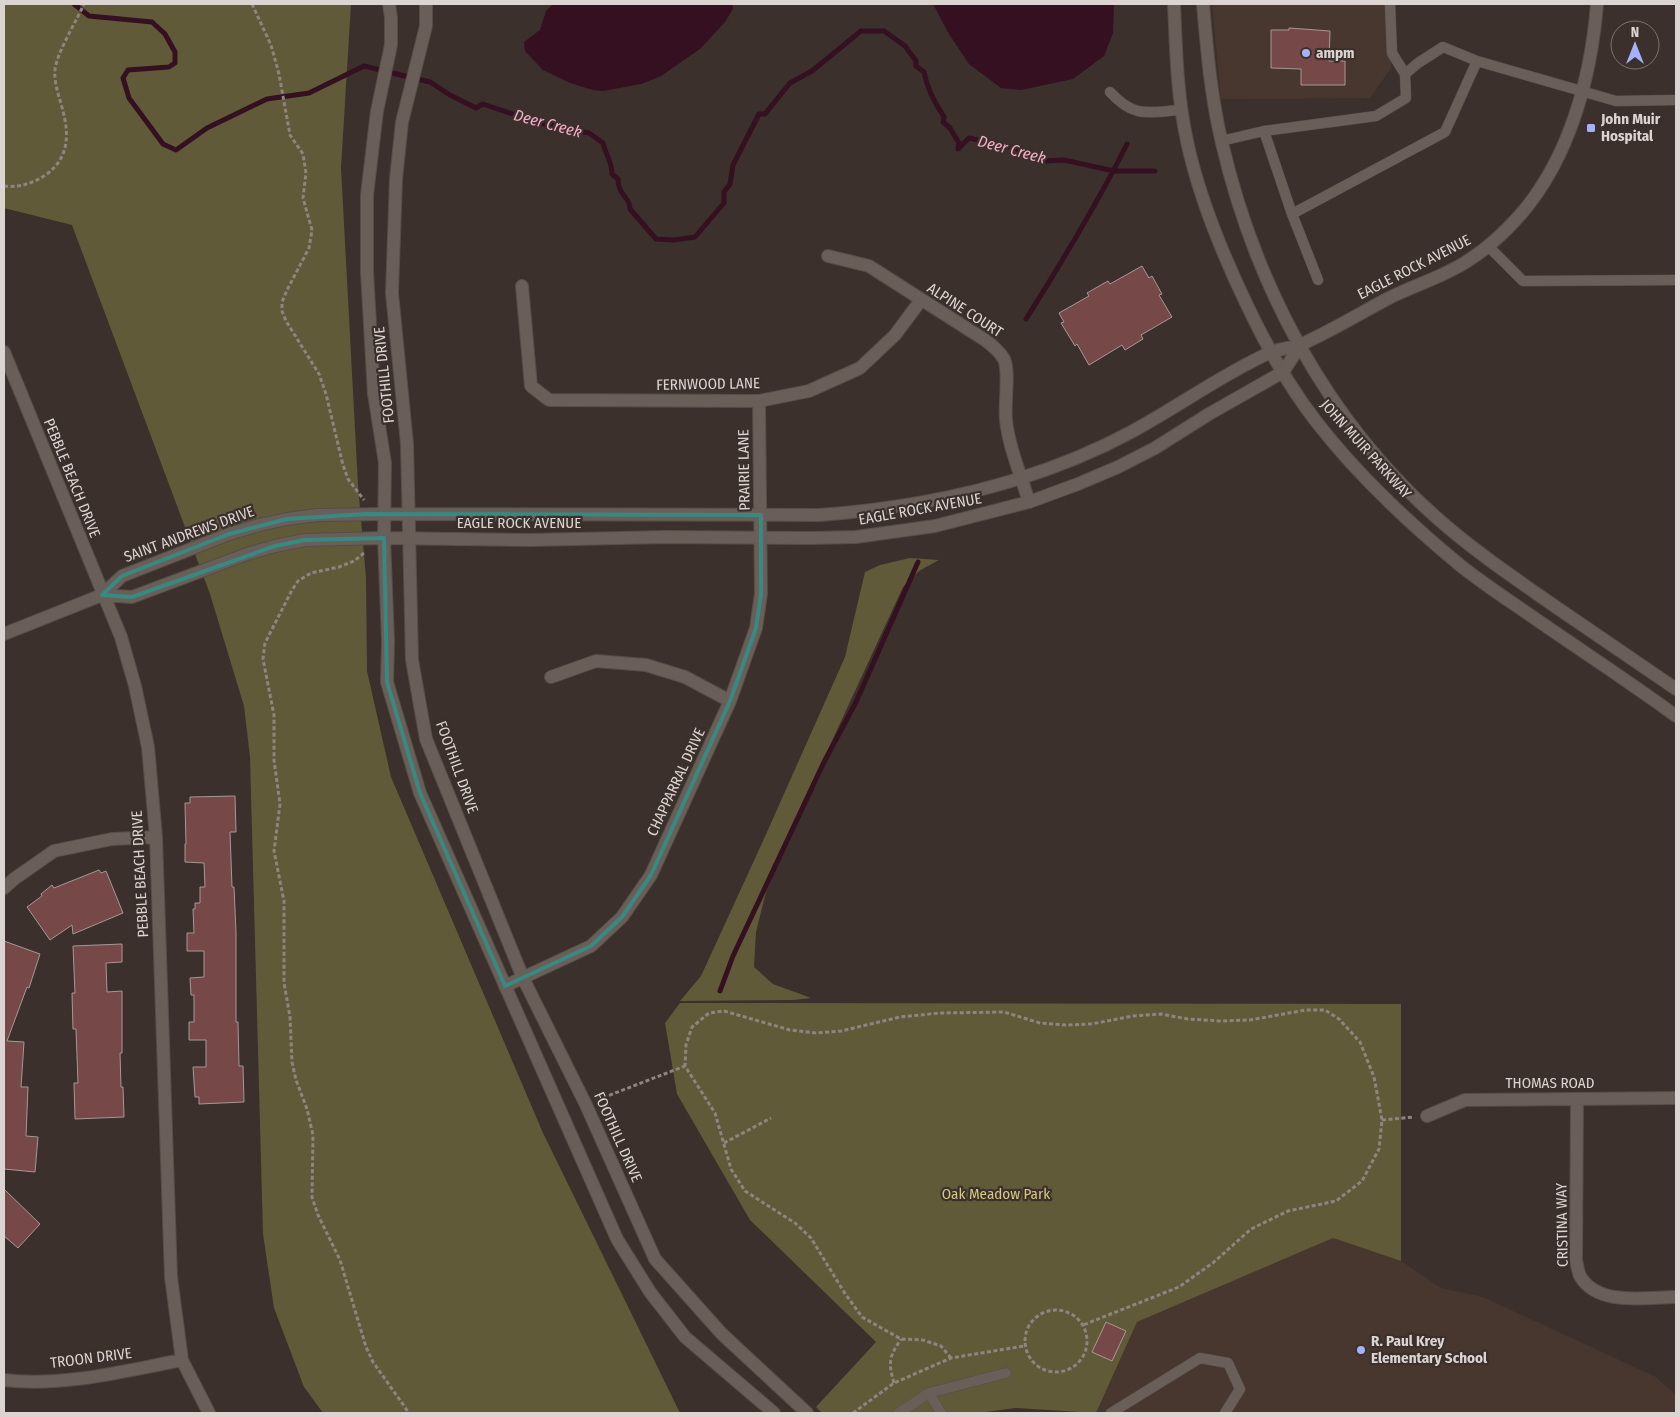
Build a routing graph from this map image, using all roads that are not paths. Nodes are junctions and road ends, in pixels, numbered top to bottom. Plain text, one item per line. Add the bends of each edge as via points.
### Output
1 (389, 4) edge
2 (426, 4) edge
3 (1174, 4) edge
4 (1203, 4) edge
5 (1390, 4) edge
6 (1596, 4) edge
7 (1477, 61) junction
8 (1405, 74) junction
9 (1110, 92) dead end
10 (1581, 92) junction
11 (1676, 100) edge
12 (1181, 110) junction
13 (1264, 131) junction
14 (1221, 141) junction
15 (1292, 214) junction
16 (1488, 246) junction
17 (828, 256) dead end
18 (1318, 280) dead end
19 (1676, 280) edge
20 (522, 286) dead end
21 (921, 300) junction
22 (1300, 346) junction
23 (4, 352) edge
24 (1271, 352) junction
25 (1283, 372) junction
26 (759, 401) junction
27 (1022, 478) junction
28 (1028, 502) junction
29 (385, 514) junction
30 (409, 514) junction
31 (761, 515) junction
32 (384, 538) junction
33 (408, 538) junction
34 (762, 538) junction
35 (102, 595) junction
36 (4, 634) edge
37 (551, 677) dead end
38 (1676, 689) edge
39 (730, 701) junction
40 (1676, 716) edge
41 (156, 837) junction
42 (4, 888) edge
43 (523, 978) junction
44 (505, 986) junction
45 (1676, 1098) edge
46 (1577, 1099) junction
47 (1427, 1116) road end
48 (1676, 1297) edge
49 (182, 1360) junction
50 (1006, 1373) dead end
51 (4, 1380) edge
52 (929, 1392) junction
53 (209, 1413) edge
54 (774, 1413) edge
55 (807, 1413) edge
56 (899, 1413) edge
57 (941, 1413) edge
58 (1111, 1413) edge
59 (1225, 1413) edge

1 - 29 street, FOOTHILL DRIVE via 391,45 377,111 367,195 367,272 374,394 385,463
2 - 30 street, FOOTHILL DRIVE via 426,26 402,122 396,179 392,293 408,444
3 - 12 street, JOHN MUIR PARKWAY
4 - 14 street, JOHN MUIR PARKWAY
5 - 8 lane via 1392,53
6 - 10 street, EAGLE ROCK AVENUE via 1591,49
7 - 8 lane via 1443,47
7 - 10 lane
7 - 15 lane via 1445,132
8 - 13 lane via 1406,98 1376,116
9 - 12 lane via 1122,105 1136,111
10 - 11 lane via 1616,101
10 - 16 street, EAGLE ROCK AVENUE via 1551,173 1520,215
12 - 24 street, JOHN MUIR PARKWAY via 1187,142 1212,224 1231,272
13 - 14 lane
13 - 15 lane
14 - 22 street, JOHN MUIR PARKWAY via 1257,255
15 - 18 lane
16 - 19 lane via 1523,281
16 - 22 street, EAGLE ROCK AVENUE via 1468,261 1388,298
17 - 21 street, ALPINE COURT via 869,266
20 - 26 street, FERNWOOD LANE via 531,386 549,400
21 - 26 street, FERNWOOD LANE via 895,335 860,368 809,391
21 - 27 street, ALPINE COURT via 985,340 1004,360 1006,421
22 - 24 street, EAGLE ROCK AVENUE
22 - 25 street, EAGLE ROCK AVENUE
22 - 38 street, JOHN MUIR PARKWAY via 1321,383 1358,435 1436,517 1509,574
23 - 35 street, PEBBLE BEACH DRIVE
24 - 25 street, JOHN MUIR PARKWAY
24 - 27 street, EAGLE ROCK AVENUE via 1132,432 1092,452
25 - 28 street, EAGLE ROCK AVENUE via 1118,467
25 - 40 street, JOHN MUIR PARKWAY via 1331,440 1410,521 1470,572
26 - 31 street, PRAIRIE LANE
27 - 28 street, ALPINE COURT
27 - 31 street, EAGLE ROCK AVENUE via 971,492 868,512 819,516
28 - 34 street, EAGLE ROCK AVENUE via 936,526 891,533 856,537
29 - 30 street, EAGLE ROCK AVENUE
29 - 32 street, FOOTHILL DRIVE
29 - 35 street, SAINT ANDREWS DRIVE via 317,516 259,525 122,576
30 - 31 street, EAGLE ROCK AVENUE
30 - 33 street, FOOTHILL DRIVE
31 - 34 street, PRAIRIE LANE
32 - 33 street, EAGLE ROCK AVENUE
32 - 35 street, SAINT ANDREWS DRIVE via 305,540 275,546 132,597
32 - 44 street, FOOTHILL DRIVE via 387,682 420,794
33 - 34 street, EAGLE ROCK AVENUE
33 - 43 street, FOOTHILL DRIVE via 412,660 426,739
34 - 39 street, CHAPPARRAL DRIVE via 761,594 756,628
35 - 36 street, SAINT ANDREWS DRIVE
35 - 41 street, PEBBLE BEACH DRIVE via 121,637 135,686 148,747
37 - 39 street via 596,661 646,665 685,677
39 - 43 street, CHAPPARRAL DRIVE via 651,875 622,916 591,946
41 - 42 street via 112,839 54,851
41 - 49 street, PEBBLE BEACH DRIVE via 170,1277
43 - 44 street, CHAPPARRAL DRIVE
43 - 55 street, FOOTHILL DRIVE via 586,1105 655,1259 722,1334
44 - 54 street, FOOTHILL DRIVE via 617,1239 650,1292 685,1337
45 - 46 street, THOMAS ROAD
46 - 47 street, THOMAS ROAD via 1464,1100
46 - 48 street, CRISTINA WAY via 1576,1260 1579,1274 1600,1294 1622,1298
49 - 51 street, TROON DRIVE via 96,1377 23,1382
49 - 53 street, PEBBLE BEACH DRIVE
50 - 52 lane
52 - 56 lane
52 - 57 lane
58 - 59 lane via 1200,1358 1228,1363 1240,1389

